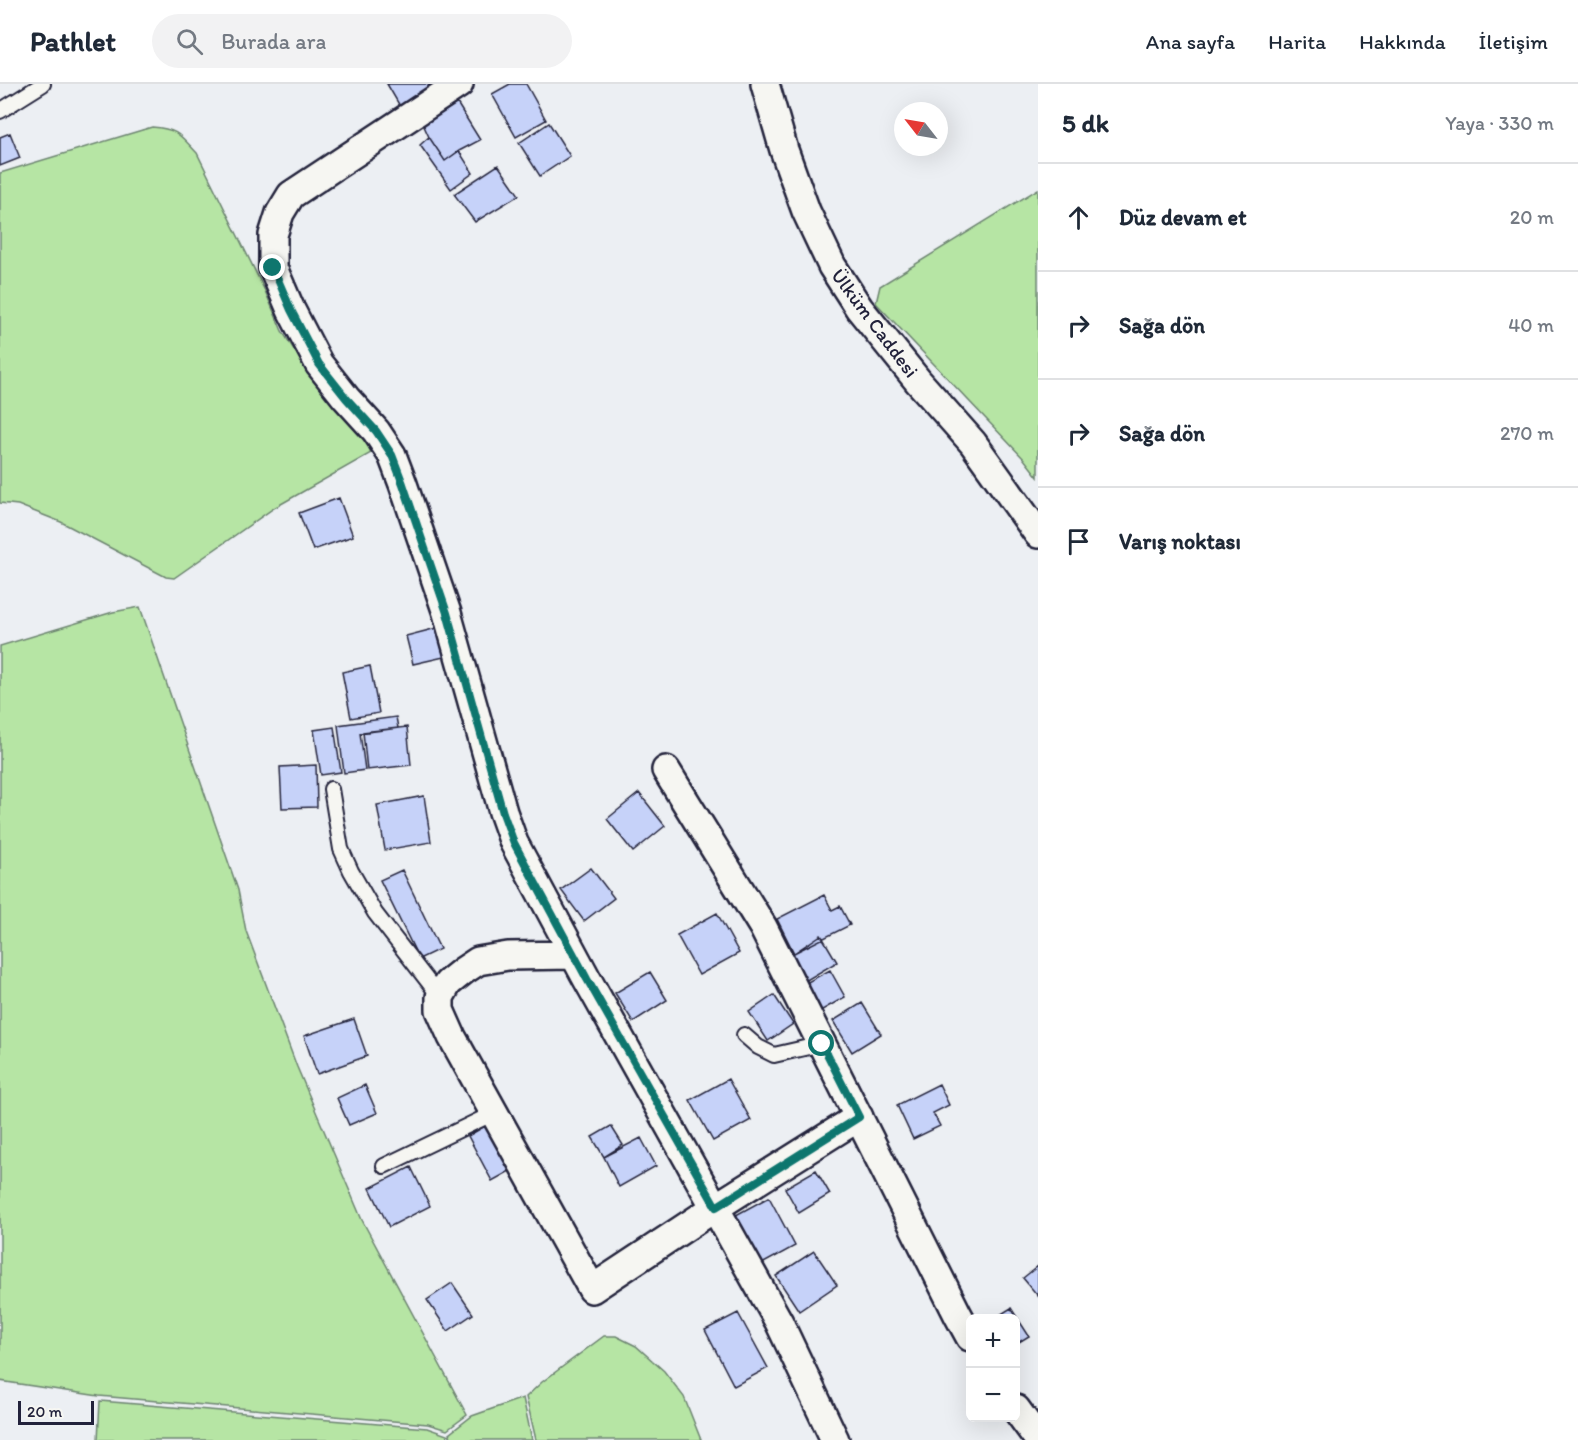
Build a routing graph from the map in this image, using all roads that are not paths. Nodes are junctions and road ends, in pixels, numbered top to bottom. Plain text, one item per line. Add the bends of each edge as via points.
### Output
1 (43, 84) edge
2 (459, 84) edge
3 (765, 84) edge
4 (0, 111) edge
5 (1038, 534) edge
6 (666, 770) dead end
7 (331, 789) dead end
8 (574, 955) junction
9 (440, 997) junction
10 (744, 1035) dead end
11 (822, 1044) junction
12 (494, 1113) junction
13 (859, 1117) junction
14 (384, 1166) dead end
15 (716, 1207) junction
16 (966, 1329) edge
17 (1020, 1414) edge
18 (1038, 1438) edge
19 (835, 1440) edge

1 - 4 lane
2 - 8 street via 291,195 273,235 273,268 319,364 392,455 447,613 503,813 514,843
3 - 5 street, Ülküm Caddesi via 806,211 832,266 859,308 974,443
6 - 11 street via 763,927
7 - 9 lane via 341,849 351,871 375,913
8 - 9 street via 508,956 478,961 448,983
8 - 15 street
9 - 12 street via 440,1010 452,1037
10 - 11 lane via 774,1055
11 - 13 street
12 - 14 lane
12 - 15 street via 592,1289
13 - 15 street
13 - 16 street
15 - 19 street via 780,1322
17 - 18 street

